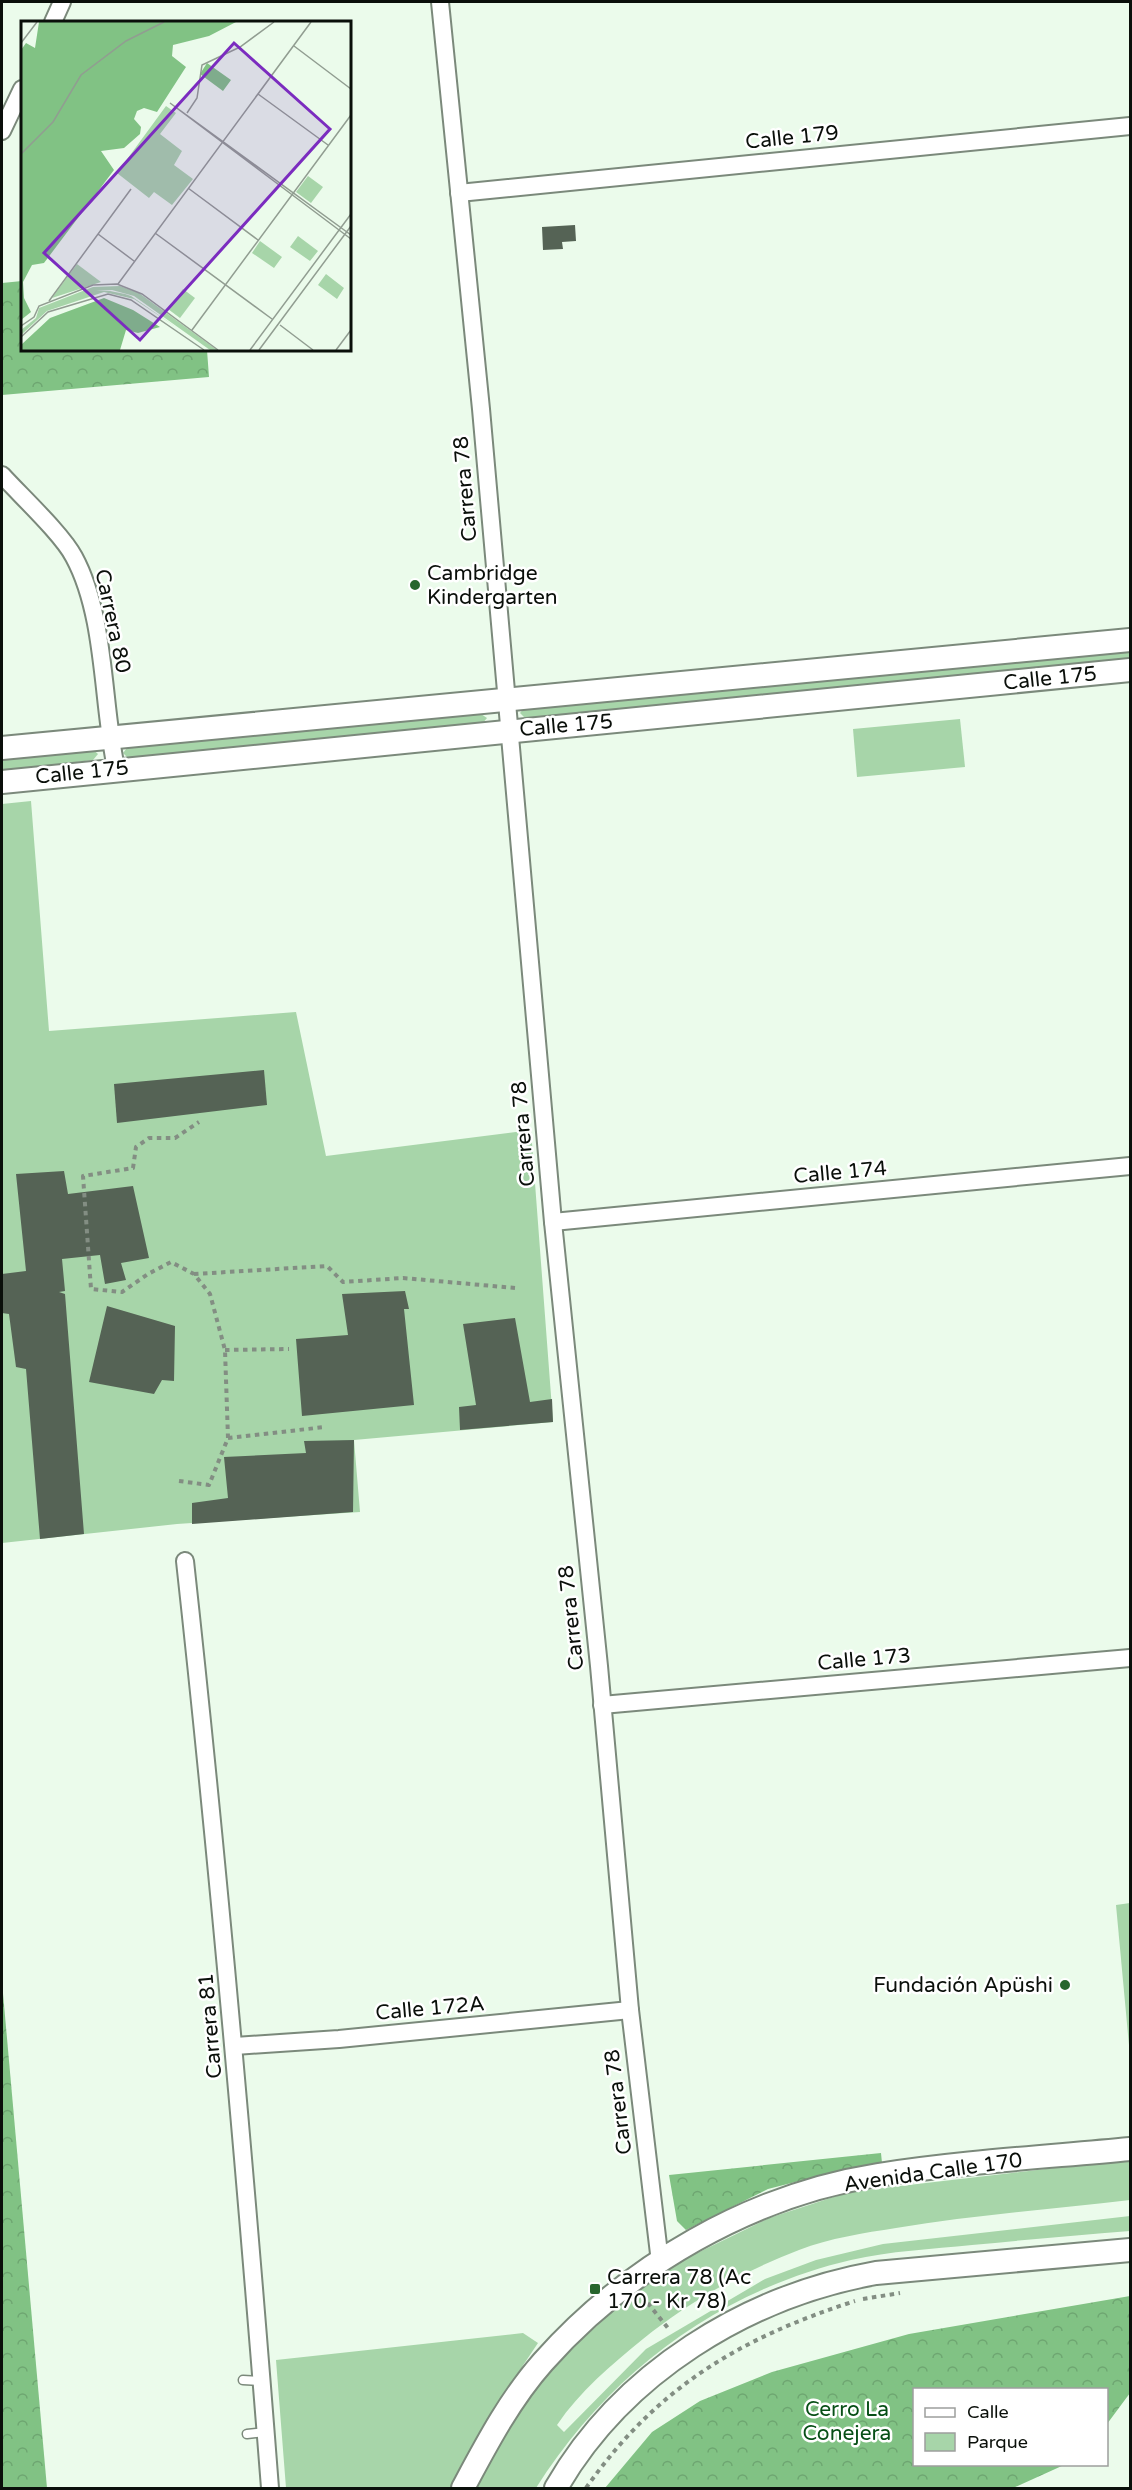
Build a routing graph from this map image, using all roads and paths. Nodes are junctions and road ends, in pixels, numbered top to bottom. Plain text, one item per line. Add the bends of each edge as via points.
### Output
1 (62, 2) edge
2 (440, 2) edge
3 (53, 21) edge
4 (21, 92) edge
5 (1131, 126) edge
6 (2, 131) edge
7 (459, 194) junction
8 (2, 475) edge
9 (1131, 640) edge
10 (1131, 670) edge
11 (506, 698) junction
12 (509, 730) junction
13 (109, 736) junction
14 (2, 748) edge
15 (116, 768) junction
16 (2, 782) edge
17 (199, 1122) dead end
18 (1131, 1166) edge
19 (553, 1222) junction
20 (194, 1274) junction
21 (515, 1288) dead end
22 (289, 1349) dead end
23 (225, 1350) junction
24 (325, 1427) dead end
25 (228, 1437) junction
26 (179, 1481) dead end
27 (185, 1561) dead end
28 (1131, 1658) edge
29 (602, 1706) junction
30 (630, 2010) junction
31 (235, 2046) junction
32 (1131, 2149) edge
33 (1131, 2250) edge
34 (660, 2262) junction
35 (631, 2282) junction
36 (909, 2292) dead end
37 (668, 2328) dead end
38 (243, 2380) dead end
39 (261, 2381) junction
40 (265, 2432) junction
41 (247, 2434) dead end
42 (270, 2488) edge
43 (463, 2488) edge
44 (556, 2488) edge
45 (586, 2488) edge

1 - 3 street
2 - 7 street, Carrera 78
4 - 6 street
5 - 7 street, Calle 179
7 - 11 street, Carrera 78
8 - 13 street, Carrera 80 via 73,555 83,576 100,658
9 - 11 street, Calle 175
10 - 12 street, Calle 175
11 - 12 street, Carrera 78
11 - 13 street, Calle 175
12 - 15 street, Calle 175
12 - 19 street, Carrera 78
13 - 14 street, Calle 175
13 - 15 street, Carrera 80
15 - 16 street, Calle 175
17 - 20 path via 175,1138 149,1138 136,1147 133,1168 83,1176 91,1289 122,1292 171,1263
18 - 19 street, Calle 174
19 - 29 street, Carrera 78
20 - 21 path via 327,1266 343,1282 403,1278
20 - 23 path via 210,1294
22 - 23 path
23 - 25 path
24 - 25 path
25 - 26 path via 209,1485
27 - 31 street, Carrera 81
28 - 29 street, Calle 173
29 - 30 street, Carrera 78
30 - 31 street, Calle 172A
30 - 34 street, Carrera 78
31 - 39 street, Carrera 81
32 - 34 street, Avenida Calle 170 via 958,2165 830,2185 779,2200 729,2222
33 - 44 street via 876,2273 794,2295 720,2329 651,2377 615,2410
34 - 35 street, Avenida Calle 170
35 - 37 path
35 - 43 street, Avenida Calle 170 via 569,2334 542,2363 508,2409
36 - 45 path via 858,2300 810,2315 759,2337 699,2372 626,2437
38 - 39 lane
39 - 40 street, Carrera 81
40 - 41 lane
40 - 42 street, Carrera 81

